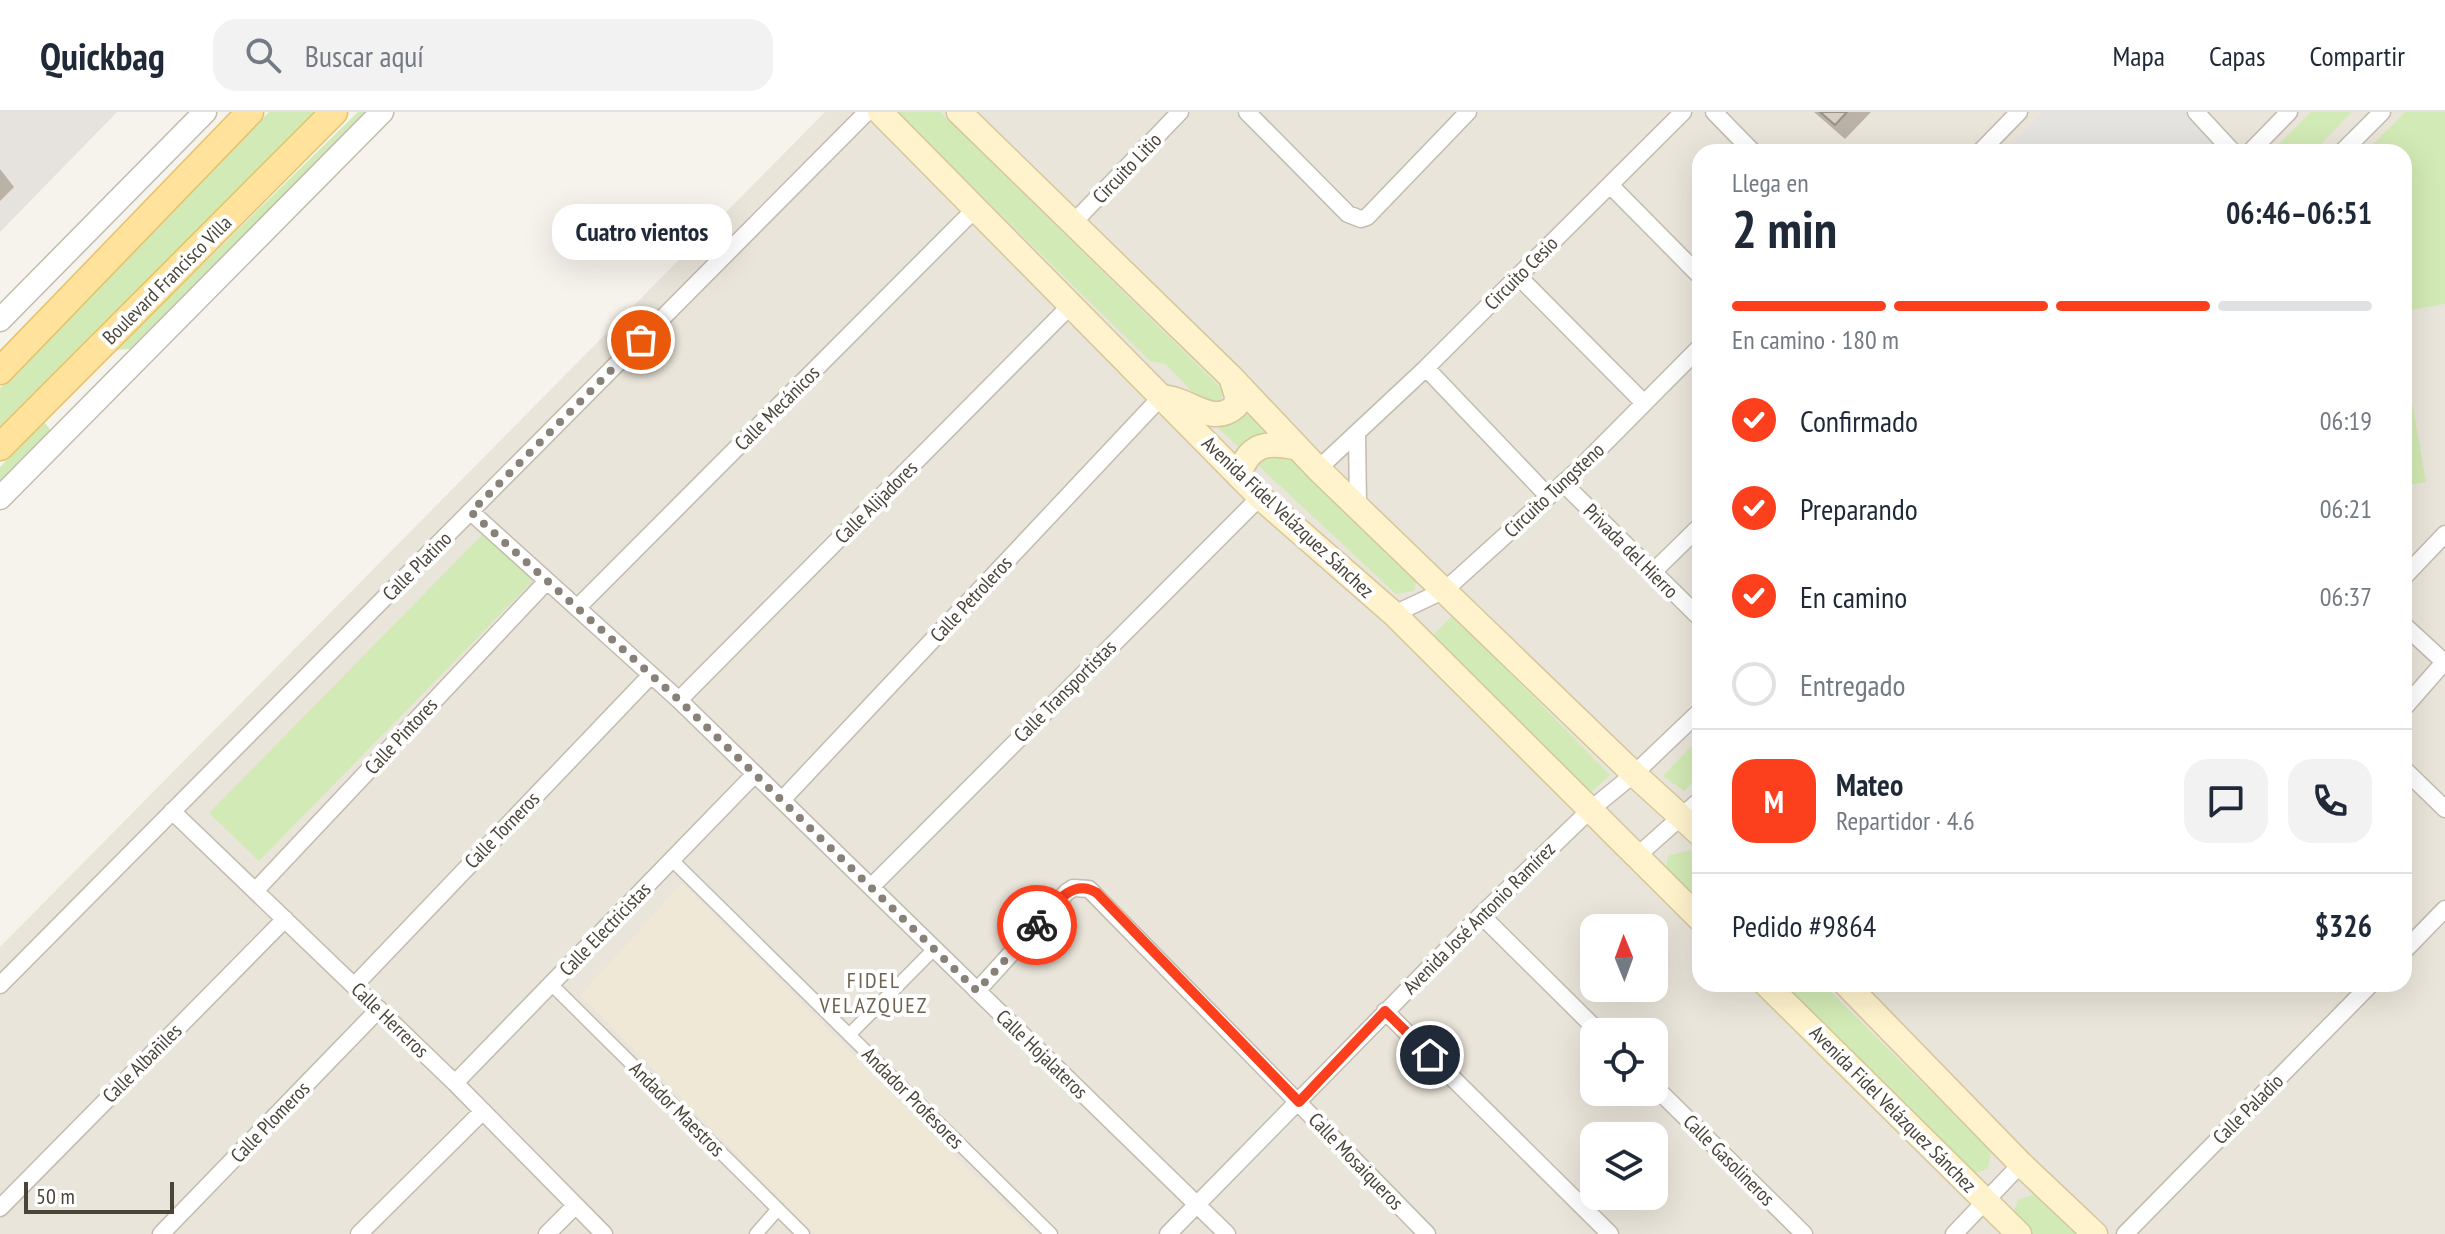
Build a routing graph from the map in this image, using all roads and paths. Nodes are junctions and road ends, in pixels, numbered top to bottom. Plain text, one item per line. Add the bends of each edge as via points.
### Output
1 (205, 112) edge
2 (250, 112) edge
3 (334, 112) edge
4 (382, 112) edge
5 (867, 112) edge
6 (880, 112) edge
7 (959, 112) edge
8 (1180, 112) edge
9 (1247, 112) edge
10 (1468, 112) edge
11 (1683, 112) edge
12 (1714, 112) edge
13 (2019, 112) edge
14 (2196, 112) edge
15 (2289, 112) edge
16 (2382, 112) edge
17 (1745, 144) edge
18 (1988, 144) edge
19 (2226, 144) edge
20 (2258, 144) edge
21 (2350, 144) edge
22 (1610, 185) junction
23 (976, 208) junction
24 (1073, 223) junction
25 (1692, 268) edge
26 (1518, 276) junction
27 (1072, 304) junction
28 (0, 320) edge
29 (1692, 355) edge
30 (1426, 368) junction
31 (0, 371) edge
32 (73, 375) junction
33 (1231, 377) junction
34 (1161, 397) junction
35 (98, 399) junction
36 (1644, 403) junction
37 (1357, 433) junction
38 (0, 447) edge
39 (1298, 448) junction
40 (1318, 469) junction
41 (1239, 476) junction
42 (1563, 483) junction
43 (1548, 496) junction
44 (1260, 497) junction
45 (0, 498) edge
46 (1358, 504) junction
47 (471, 512) junction
48 (1692, 534) edge
49 (2445, 534) edge
50 (2412, 569) edge
51 (1653, 572) junction
52 (547, 581) junction
53 (1445, 590) junction
54 (577, 608) junction
55 (1692, 610) edge
56 (1394, 614) junction
57 (2412, 632) edge
58 (2444, 661) edge
59 (651, 675) junction
60 (2412, 699) edge
61 (679, 700) junction
62 (1692, 719) edge
63 (755, 774) junction
64 (1634, 774) junction
65 (2412, 777) edge
66 (782, 800) junction
67 (1691, 808) edge
68 (2445, 809) edge
69 (1590, 810) junction
70 (172, 811) junction
71 (1637, 856) junction
72 (672, 860) junction
73 (871, 887) junction
74 (255, 891) junction
75 (2445, 909) edge
76 (1692, 911) edge
77 (1481, 915) junction
78 (285, 919) junction
79 (2412, 943) edge
80 (934, 949) junction
81 (551, 984) junction
82 (0, 985) edge
83 (354, 986) junction
84 (977, 991) junction
85 (1774, 992) edge
86 (1854, 992) edge
87 (2363, 992) edge
88 (379, 1009) junction
89 (1385, 1011) junction
90 (1585, 1018) edge
91 (849, 1035) junction
92 (455, 1083) junction
93 (1668, 1100) edge
94 (1299, 1102) junction
95 (483, 1111) junction
96 (2021, 1164) junction
97 (1986, 1201) junction
98 (1197, 1205) junction
99 (575, 1206) junction
100 (0, 1208) edge
101 (778, 1209) junction
102 (161, 1234) edge
103 (359, 1234) edge
104 (547, 1234) edge
105 (604, 1234) edge
106 (756, 1234) edge
107 (803, 1234) edge
108 (1051, 1234) edge
109 (1168, 1234) edge
110 (1227, 1234) edge
111 (1427, 1234) edge
112 (1610, 1234) edge
113 (1804, 1234) edge
114 (1954, 1234) edge
115 (2019, 1234) edge
116 (2095, 1234) edge
117 (2125, 1234) edge

1 - 28 street
2 - 31 main road
3 - 32 main road, Boulevard Francisco Villa
4 - 35 street
5 - 47 street, Calle Platino
6 - 23 main road, Avenida Fidel Velázquez Sánchez
7 - 24 main road
8 - 24 street, Circuito Litio
9 - 10 street via 1356,219 1367,217
11 - 22 street, Circuito Cesio
12 - 17 street
13 - 18 street
14 - 19 street
15 - 20 street
16 - 21 street
22 - 25 street
22 - 26 street, Circuito Cesio
23 - 27 main road, Avenida Fidel Velázquez Sánchez
23 - 54 street, Calle Mecánicos
24 - 33 main road
26 - 30 street, Circuito Cesio
26 - 36 street
27 - 34 main road, Avenida Fidel Velázquez Sánchez
27 - 61 street, Calle Alijadores
29 - 36 street, Circuito Tungsteno
30 - 37 street, Circuito Cesio
30 - 43 street
32 - 35 street
32 - 38 main road, Boulevard Francisco Villa
33 - 34 main road via 1236,406 1220,415
33 - 39 main road
34 - 41 main road, Avenida Fidel Velázquez Sánchez
34 - 66 street, Calle Petroleros
35 - 45 street
36 - 42 street, Circuito Tungsteno
37 - 40 street, Circuito Cesio
37 - 46 street
39 - 40 main road
39 - 41 main road via 1259,448 1245,458
40 - 46 main road
41 - 44 main road, Avenida Fidel Velázquez Sánchez
42 - 43 street, Circuito Tungsteno
42 - 51 street, Privada del Hierro
43 - 53 street, Circuito Tungsteno
44 - 56 main road, Avenida Fidel Velázquez Sánchez
44 - 73 street, Calle Transportistas
46 - 53 main road
47 - 52 street, Calle Hojalateros
47 - 70 street, Calle Platino
48 - 51 street
49 - 50 street
51 - 55 street, Privada del Hierro
52 - 54 street, Calle Hojalateros
52 - 74 street, Calle Pintores
53 - 56 street, Circuito Tungsteno
53 - 64 main road
54 - 59 street, Calle Hojalateros
56 - 69 main road, Avenida Fidel Velázquez Sánchez
57 - 58 street
58 - 60 street
59 - 61 street, Calle Hojalateros
59 - 83 street, Calle Torneros
61 - 63 street, Calle Hojalateros
62 - 64 street, Avenida José Antonio Ramírez
63 - 66 street, Calle Hojalateros
63 - 72 street, Calle Electricistas
64 - 67 main road
64 - 69 street, Avenida José Antonio Ramírez
65 - 68 street
66 - 73 street, Calle Hojalateros
67 - 71 street
69 - 71 main road, Avenida Fidel Velázquez Sánchez
69 - 77 street, Avenida José Antonio Ramírez
70 - 74 street, Calle Herreros
70 - 82 street, Calle Platino
71 - 76 main road, Avenida Fidel Velázquez Sánchez
72 - 81 street, Calle Electricistas
72 - 91 street, Andador Profesores
73 - 80 street, Calle Hojalateros
74 - 78 street, Calle Herreros
75 - 79 street
77 - 89 street, Avenida José Antonio Ramírez
77 - 90 street
78 - 83 street, Calle Herreros
78 - 100 street, Calle Albañiles
80 - 84 street, Calle Hojalateros
80 - 91 street
81 - 92 street, Calle Electricistas
81 - 101 street, Andador Maestros
83 - 88 street, Calle Herreros
84 - 94 street, Calle Mosaiqueros via 1067,892 1081,887 1097,893
84 - 98 street, Calle Hojalateros
85 - 97 main road, Avenida Fidel Velázquez Sánchez
86 - 96 main road
87 - 117 street, Calle Paladio
88 - 92 street, Calle Herreros
88 - 102 street, Calle Plomeros
89 - 94 street, Avenida José Antonio Ramírez
89 - 112 street
91 - 108 street, Andador Profesores
92 - 95 street, Calle Herreros
93 - 113 street, Calle Gasolineros
94 - 98 street, Avenida José Antonio Ramírez
94 - 111 street, Calle Mosaiqueros
95 - 99 street, Calle Herreros
95 - 103 street
96 - 97 street
96 - 116 main road
97 - 114 street
97 - 115 main road, Avenida Fidel Velázquez Sánchez
98 - 109 street, Avenida José Antonio Ramírez
98 - 110 street, Calle Hojalateros
99 - 104 street
99 - 105 street, Calle Herreros
101 - 106 street
101 - 107 street, Andador Maestros

